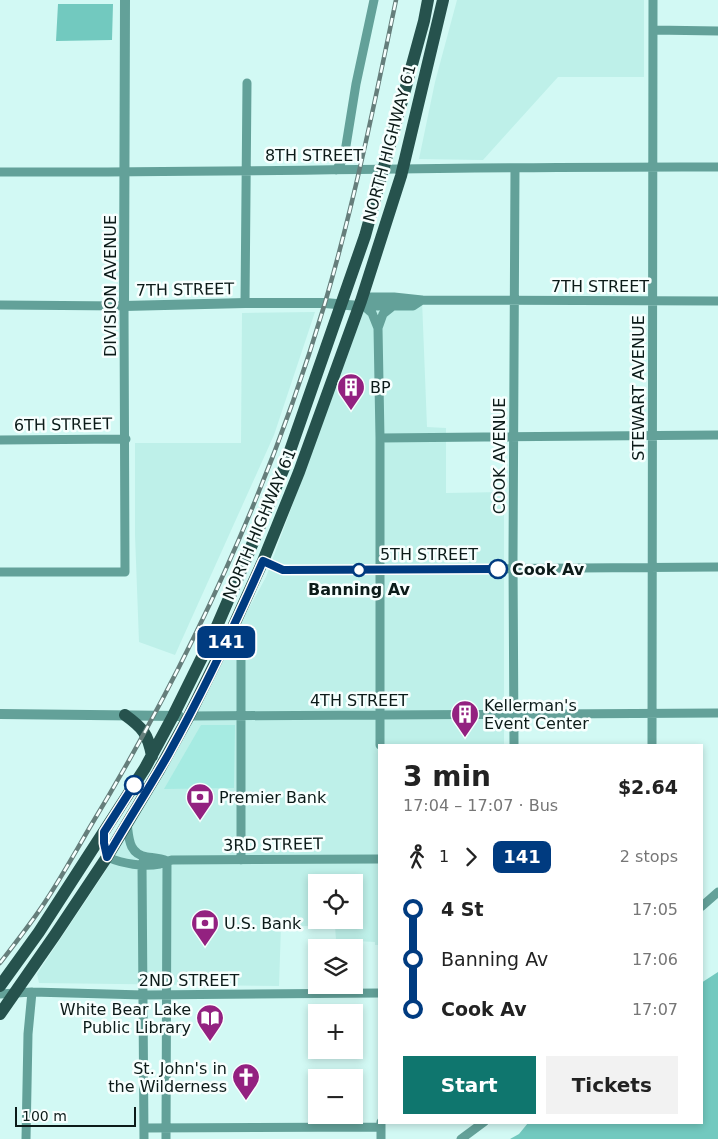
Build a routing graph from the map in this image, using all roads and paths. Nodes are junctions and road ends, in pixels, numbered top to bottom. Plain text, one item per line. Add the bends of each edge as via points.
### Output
1 (125, 0) edge
2 (374, 0) edge
3 (428, 0) edge
4 (443, 0) edge
5 (653, 0) edge
6 (654, 30) junction
7 (718, 31) edge
8 (247, 83) dead end
9 (653, 167) junction
10 (718, 167) edge
11 (515, 168) junction
12 (247, 170) junction
13 (336, 170) junction
14 (383, 170) junction
15 (402, 170) junction
16 (0, 172) edge
17 (124, 172) junction
18 (422, 300) junction
19 (514, 301) junction
20 (653, 301) junction
21 (718, 301) edge
22 (245, 303) junction
23 (362, 303) junction
24 (342, 304) junction
25 (0, 306) edge
26 (124, 306) junction
27 (393, 306) junction
28 (378, 328) junction
29 (718, 435) edge
30 (514, 436) junction
31 (653, 436) junction
32 (380, 438) junction
33 (126, 439) junction
34 (0, 440) edge
35 (255, 539) junction
36 (263, 561) junction
37 (513, 568) junction
38 (651, 568) junction
39 (718, 568) edge
40 (380, 570) junction
41 (0, 572) edge
42 (233, 627) junction
43 (652, 713) junction
44 (718, 713) edge
45 (0, 714) edge
46 (380, 714) junction
47 (514, 714) junction
48 (125, 715) junction
49 (242, 715) junction
50 (173, 716) junction
51 (189, 716) junction
52 (380, 744) edge
53 (514, 744) edge
54 (652, 744) edge
55 (152, 756) junction
56 (127, 823) junction
57 (104, 832) junction
58 (107, 857) junction
59 (378, 859) edge
60 (241, 860) junction
61 (143, 861) junction
62 (167, 861) junction
63 (718, 892) edge
64 (703, 905) edge
65 (0, 986) edge
66 (32, 992) junction
67 (378, 993) edge
68 (0, 994) edge
69 (14, 994) junction
70 (144, 995) junction
71 (167, 995) junction
72 (0, 1014) edge
73 (481, 1124) edge
74 (381, 1125) edge
75 (144, 1128) junction
76 (167, 1128) junction
77 (26, 1139) edge
78 (144, 1139) edge
79 (166, 1139) edge
80 (381, 1139) edge
81 (461, 1139) edge

1 - 17 street, DIVISION AVENUE
2 - 13 street via 344,158
3 - 14 main road, NORTH HIGHWAY 61
4 - 15 main road, NORTH HIGHWAY 61
5 - 6 street, STEWART AVENUE
6 - 7 street
6 - 9 street, STEWART AVENUE
8 - 12 street
9 - 10 street, 8TH STREET
9 - 11 street, 8TH STREET
9 - 20 street, STEWART AVENUE
11 - 15 street, 8TH STREET
11 - 19 street, COOK AVENUE
12 - 13 street, 8TH STREET
12 - 17 street, 8TH STREET
12 - 22 street
13 - 14 street, 8TH STREET
14 - 15 street, 8TH STREET
14 - 24 main road, NORTH HIGHWAY 61
15 - 23 main road, NORTH HIGHWAY 61
16 - 17 street, 8TH STREET
17 - 26 street, DIVISION AVENUE
18 - 19 street, 7TH STREET
18 - 23 street, 7TH STREET via 394,297
18 - 27 street, 7TH STREET via 413,306
19 - 20 street, 7TH STREET
19 - 30 street, COOK AVENUE
20 - 21 street, 7TH STREET
20 - 31 street, STEWART AVENUE
22 - 24 street, 7TH STREET
22 - 26 street, 7TH STREET
23 - 24 street, 7TH STREET
23 - 27 street, 7TH STREET
23 - 28 street via 372,313
23 - 36 main road, NORTH HIGHWAY 61
24 - 35 main road, NORTH HIGHWAY 61 via 284,468
25 - 26 street, 7TH STREET
26 - 33 street, DIVISION AVENUE
27 - 28 street via 383,314
28 - 32 street
29 - 31 street
30 - 31 street
30 - 32 street
30 - 37 street, COOK AVENUE
31 - 38 street, STEWART AVENUE
32 - 40 street
33 - 34 street, 6TH STREET
33 - 41 street, DIVISION AVENUE via 125,572
35 - 36 main road via 255,551
35 - 50 main road, NORTH HIGHWAY 61
36 - 40 street, 5TH STREET via 283,570
36 - 42 main road, NORTH HIGHWAY 61
37 - 38 street, 5TH STREET
37 - 40 street, 5TH STREET
37 - 47 street, COOK AVENUE
38 - 39 street, 5TH STREET
38 - 43 street, STEWART AVENUE
40 - 46 street
42 - 49 street via 241,644
42 - 51 main road, NORTH HIGHWAY 61
43 - 44 street, 4TH STREET
43 - 47 street, 4TH STREET
43 - 54 street, STEWART AVENUE
45 - 48 street, 4TH STREET
46 - 47 street, 4TH STREET
46 - 49 street, 4TH STREET
46 - 52 street
47 - 53 street, COOK AVENUE
48 - 50 street, 4TH STREET
48 - 55 main road via 143,730
49 - 51 street, 4TH STREET
49 - 60 street
50 - 51 street, 4TH STREET
50 - 55 main road, NORTH HIGHWAY 61
51 - 56 main road, NORTH HIGHWAY 61
55 - 57 main road, NORTH HIGHWAY 61
56 - 58 main road, NORTH HIGHWAY 61
56 - 61 street via 131,847
57 - 58 main road
57 - 65 main road, NORTH HIGHWAY 61
58 - 61 street, 3RD STREET via 117,862
58 - 69 main road, NORTH HIGHWAY 61
59 - 60 street, 3RD STREET
60 - 62 street, 3RD STREET
61 - 62 street, 3RD STREET via 160,864
61 - 70 street
62 - 71 street
63 - 64 street
66 - 69 street, 2ND STREET
66 - 70 street, 2ND STREET
66 - 77 street
67 - 71 street, 2ND STREET
68 - 69 street, 2ND STREET
69 - 72 main road, NORTH HIGHWAY 61
70 - 71 street, 2ND STREET
70 - 75 street
71 - 76 street
73 - 81 street
74 - 76 street
74 - 80 street
75 - 76 street
75 - 78 street
76 - 79 street

